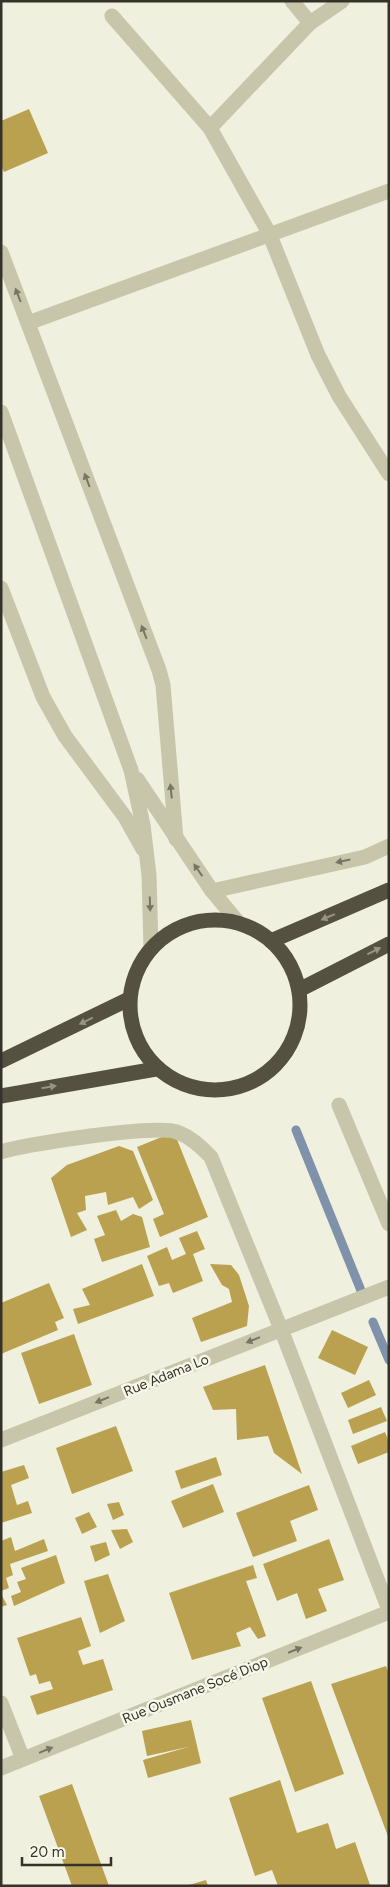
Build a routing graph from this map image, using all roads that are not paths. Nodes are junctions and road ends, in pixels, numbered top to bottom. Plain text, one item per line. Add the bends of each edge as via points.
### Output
1 (292, 1) edge
2 (342, 1) edge
3 (112, 16) dead end
4 (310, 23) junction
5 (210, 128) junction
6 (389, 191) edge
7 (269, 234) junction
8 (1, 252) edge
9 (28, 323) junction
10 (1, 412) edge
11 (389, 474) edge
12 (1, 588) edge
13 (131, 770) junction
14 (176, 839) junction
15 (389, 846) edge
16 (146, 854) junction
17 (389, 890) edge
18 (212, 891) junction
19 (238, 922) junction
20 (272, 941) junction
21 (389, 944) edge
22 (152, 948) junction
23 (299, 990) junction
24 (129, 999) junction
25 (1, 1061) edge
26 (156, 1068) junction
27 (1, 1096) edge
28 (339, 1104) dead end
29 (1, 1152) edge
30 (389, 1224) edge
31 (389, 1287) edge
32 (281, 1329) junction
33 (1, 1440) edge
34 (389, 1611) edge
35 (1, 1703) edge
36 (23, 1760) junction
37 (1, 1768) edge

1 - 4 street
2 - 4 street
3 - 5 street
4 - 5 street
5 - 7 street
6 - 7 street
7 - 9 street
7 - 11 street via 318,355 339,396
9 -> 8 street
14 -> 9 street via 163,686
10 - 13 street
12 - 16 street via 43,697 65,736 125,817
13 - 14 street
13 - 16 street
18 -> 14 street
15 -> 18 street via 365,857
16 -> 22 street
17 -> 20 highway
18 - 19 street
19 - 20 highway
19 - 22 highway via 200,921 174,931
20 - 23 highway via 294,971
23 -> 21 highway
22 - 24 highway via 140,963
23 - 26 highway via 297,1028 290,1046 264,1075 228,1090 209,1091 189,1088
24 -> 25 highway
24 - 26 highway via 135,1036
27 -> 26 highway
28 - 30 street
29 - 32 street via 150,1130 176,1131 196,1142 211,1157
31 - 32 street, Rue Adama Lo
32 -> 33 street, Rue Adama Lo
32 - 34 street
36 -> 34 street, Rue Ousmane Socé Diop
35 - 36 street
36 - 37 street, Rue Ousmane Socé Diop

